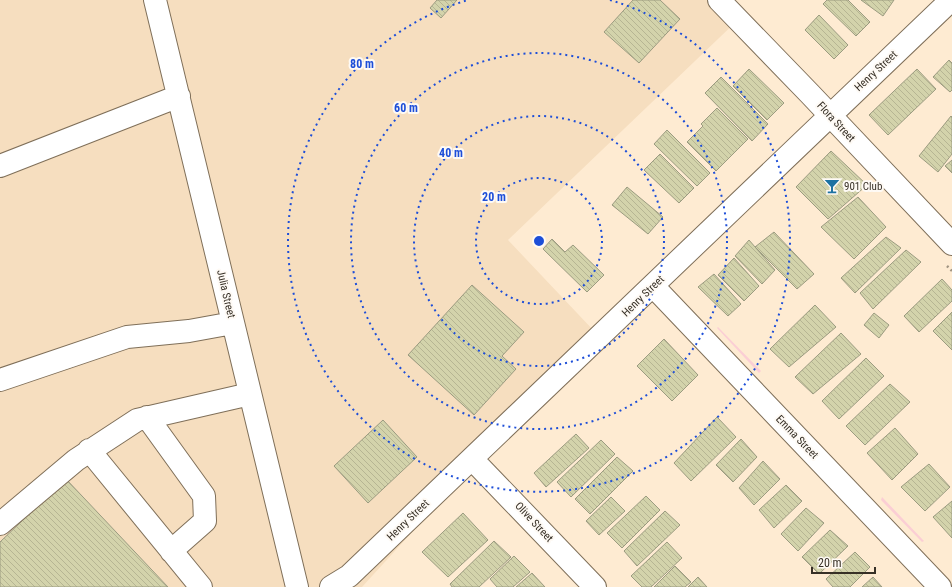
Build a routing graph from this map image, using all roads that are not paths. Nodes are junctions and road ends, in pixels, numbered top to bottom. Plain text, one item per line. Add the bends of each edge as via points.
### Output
1 (155, 0) edge
2 (719, 0) edge
3 (951, 0) edge
4 (179, 96) junction
5 (829, 115) junction
6 (0, 166) edge
7 (952, 244) edge
8 (653, 286) junction
9 (233, 323) junction
10 (0, 380) edge
11 (250, 394) junction
12 (147, 417) junction
13 (89, 450) junction
14 (472, 458) junction
15 (0, 524) edge
16 (171, 551) junction
17 (201, 587) edge
18 (297, 587) edge
19 (331, 587) edge
20 (595, 587) edge
21 (940, 587) edge

1 - 4 street, Julia Street
2 - 5 street, Flora Street
3 - 5 street, Henry Street
4 - 6 street
4 - 9 street, Julia Street
5 - 7 street, Flora Street
5 - 8 street, Henry Street
8 - 14 street, Henry Street
8 - 21 street, Emma Street
9 - 10 street via 127,337
9 - 11 street, Julia Street
11 - 12 street
11 - 18 street, Julia Street
12 - 13 street via 136,420
12 - 16 street via 204,496 205,521
13 - 15 street
13 - 16 street
14 - 19 street, Henry Street via 349,576
14 - 20 street, Olive Street
16 - 17 street

